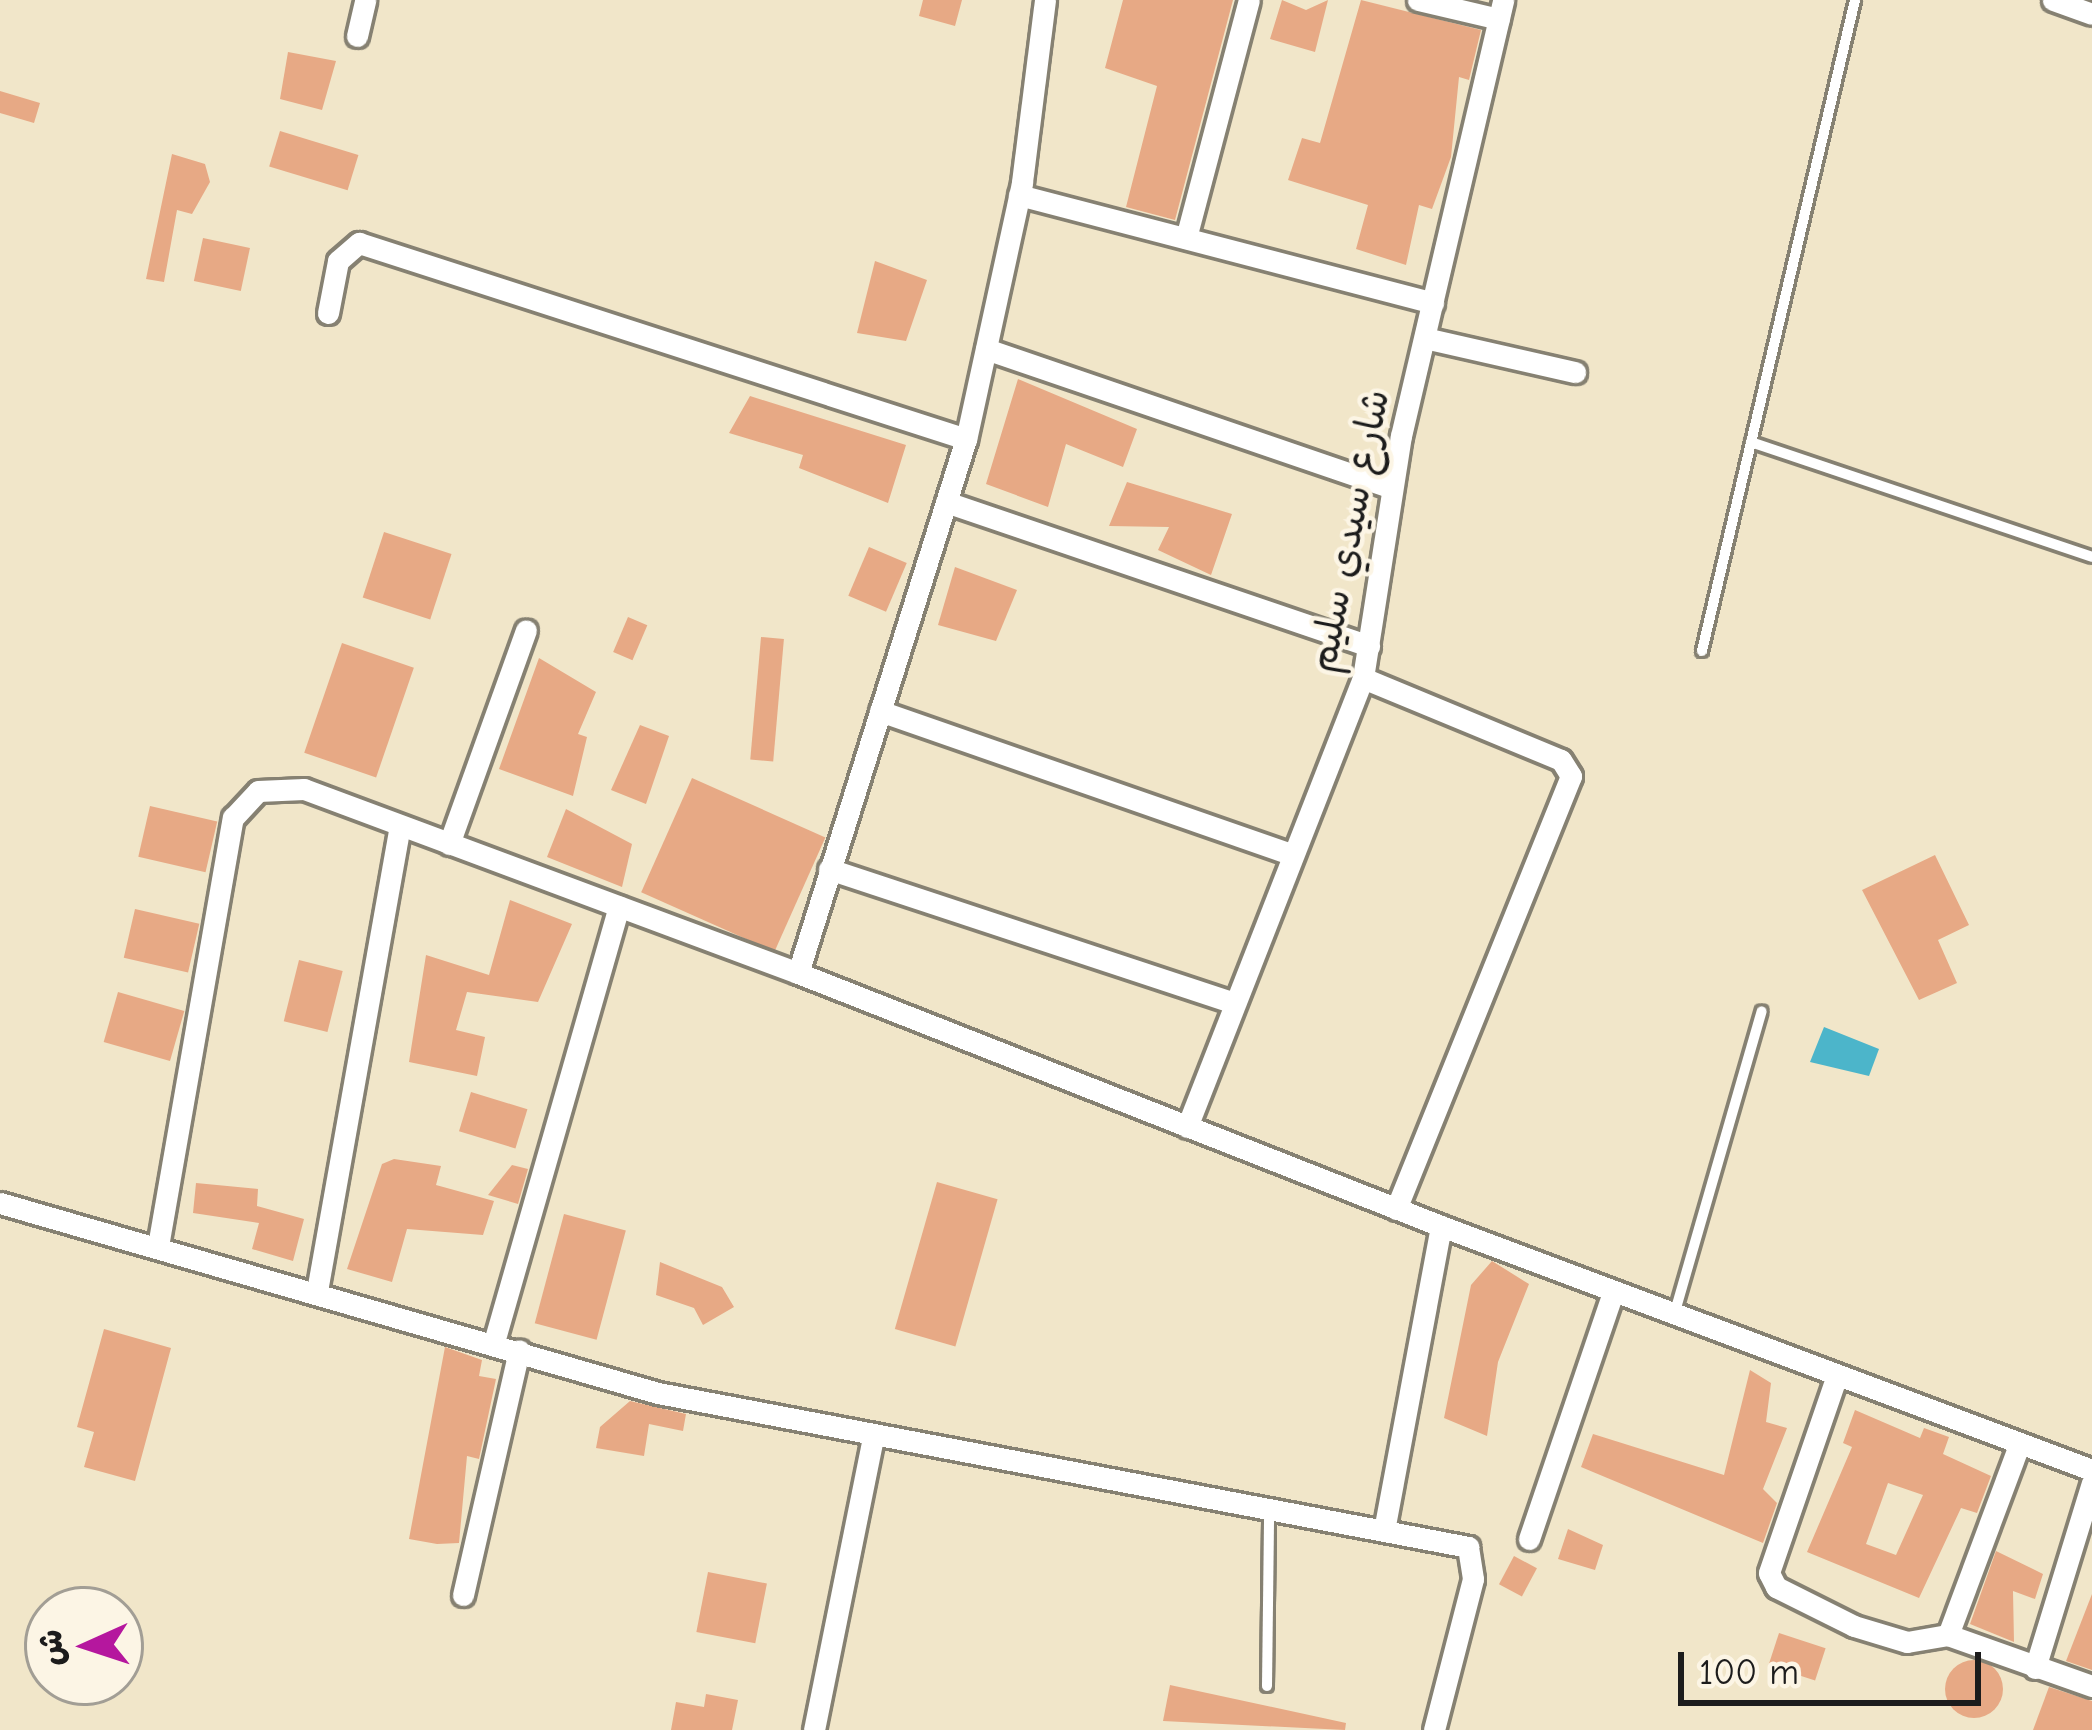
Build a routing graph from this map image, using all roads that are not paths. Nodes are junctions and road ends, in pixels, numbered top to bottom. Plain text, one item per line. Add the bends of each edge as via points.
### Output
1 (365, 0) edge
2 (1045, 0) edge
3 (1249, 0) edge
4 (1418, 0) edge
5 (1855, 0) edge
6 (2053, 0) edge
7 (1501, 10) edge
8 (2092, 14) edge
9 (357, 36) dead end
10 (1019, 195) junction
11 (1186, 238) junction
12 (1433, 303) junction
13 (328, 313) dead end
14 (1425, 338) junction
15 (986, 349) junction
16 (1575, 372) dead end
17 (966, 439) junction
18 (1751, 442) junction
19 (1391, 488) junction
20 (946, 502) junction
21 (2092, 556) edge
22 (526, 630) dead end
23 (1369, 646) junction
24 (1702, 651) dead end
25 (1363, 678) junction
26 (880, 711) junction
27 (400, 826) junction
28 (448, 844) junction
29 (1292, 854) junction
30 (830, 869) junction
31 (619, 908) junction
32 (798, 973) junction
33 (1233, 1003) junction
34 (1762, 1011) dead end
35 (1187, 1127) junction
36 (0, 1203) edge
37 (1396, 1209) junction
38 (1441, 1226) junction
39 (158, 1246) junction
40 (316, 1291) junction
41 (1612, 1295) junction
42 (1673, 1318) junction
43 (494, 1342) junction
44 (519, 1350) junction
45 (1836, 1378) junction
46 (873, 1438) junction
47 (2019, 1445) junction
48 (2092, 1470) edge
49 (2092, 1484) edge
50 (1268, 1510) junction
51 (1385, 1525) junction
52 (1529, 1539) dead end
53 (464, 1595) dead end
54 (1948, 1635) junction
55 (2035, 1669) junction
56 (2092, 1685) edge
57 (1267, 1686) dead end
58 (814, 1730) edge
59 (1434, 1730) edge

1 - 9 street
2 - 10 street
3 - 11 street
4 - 7 street
5 - 18 lane
6 - 8 street
7 - 12 street, شارع سيدي سليم
10 - 11 street
10 - 15 street
11 - 12 street
12 - 14 street, شارع سيدي سليم
13 - 17 street via 338,261 359,243
14 - 16 street
14 - 19 street, شارع سيدي سليم
15 - 17 street
15 - 19 street
17 - 20 street
18 - 21 lane
18 - 24 lane
19 - 23 street, شارع سيدي سليم
20 - 23 street
20 - 26 street
22 - 28 street
23 - 25 street, شارع سيدي سليم
25 - 29 street, شارع سيدي سليم
25 - 37 street via 1561,760 1571,776
26 - 29 street
26 - 30 street
27 - 28 street
27 - 39 street via 304,789 242,800
27 - 40 street
28 - 31 street
29 - 33 street, شارع سيدي سليم
30 - 32 street
30 - 33 street
31 - 32 street
31 - 43 street
32 - 35 street
33 - 35 street, شارع سيدي سليم
34 - 42 lane
35 - 37 street
36 - 39 street
37 - 38 street
38 - 41 street
38 - 51 street
39 - 40 street
40 - 43 street
41 - 42 street
41 - 52 street
42 - 45 street
43 - 44 street
44 - 46 street via 658,1393
44 - 53 street
45 - 47 street
45 - 54 street via 1769,1573 1775,1588 1907,1642
46 - 50 street
46 - 58 street
47 - 48 street
47 - 54 street
49 - 55 street
50 - 51 street
50 - 57 lane
51 - 59 street via 1473,1552
54 - 55 street
55 - 56 street

